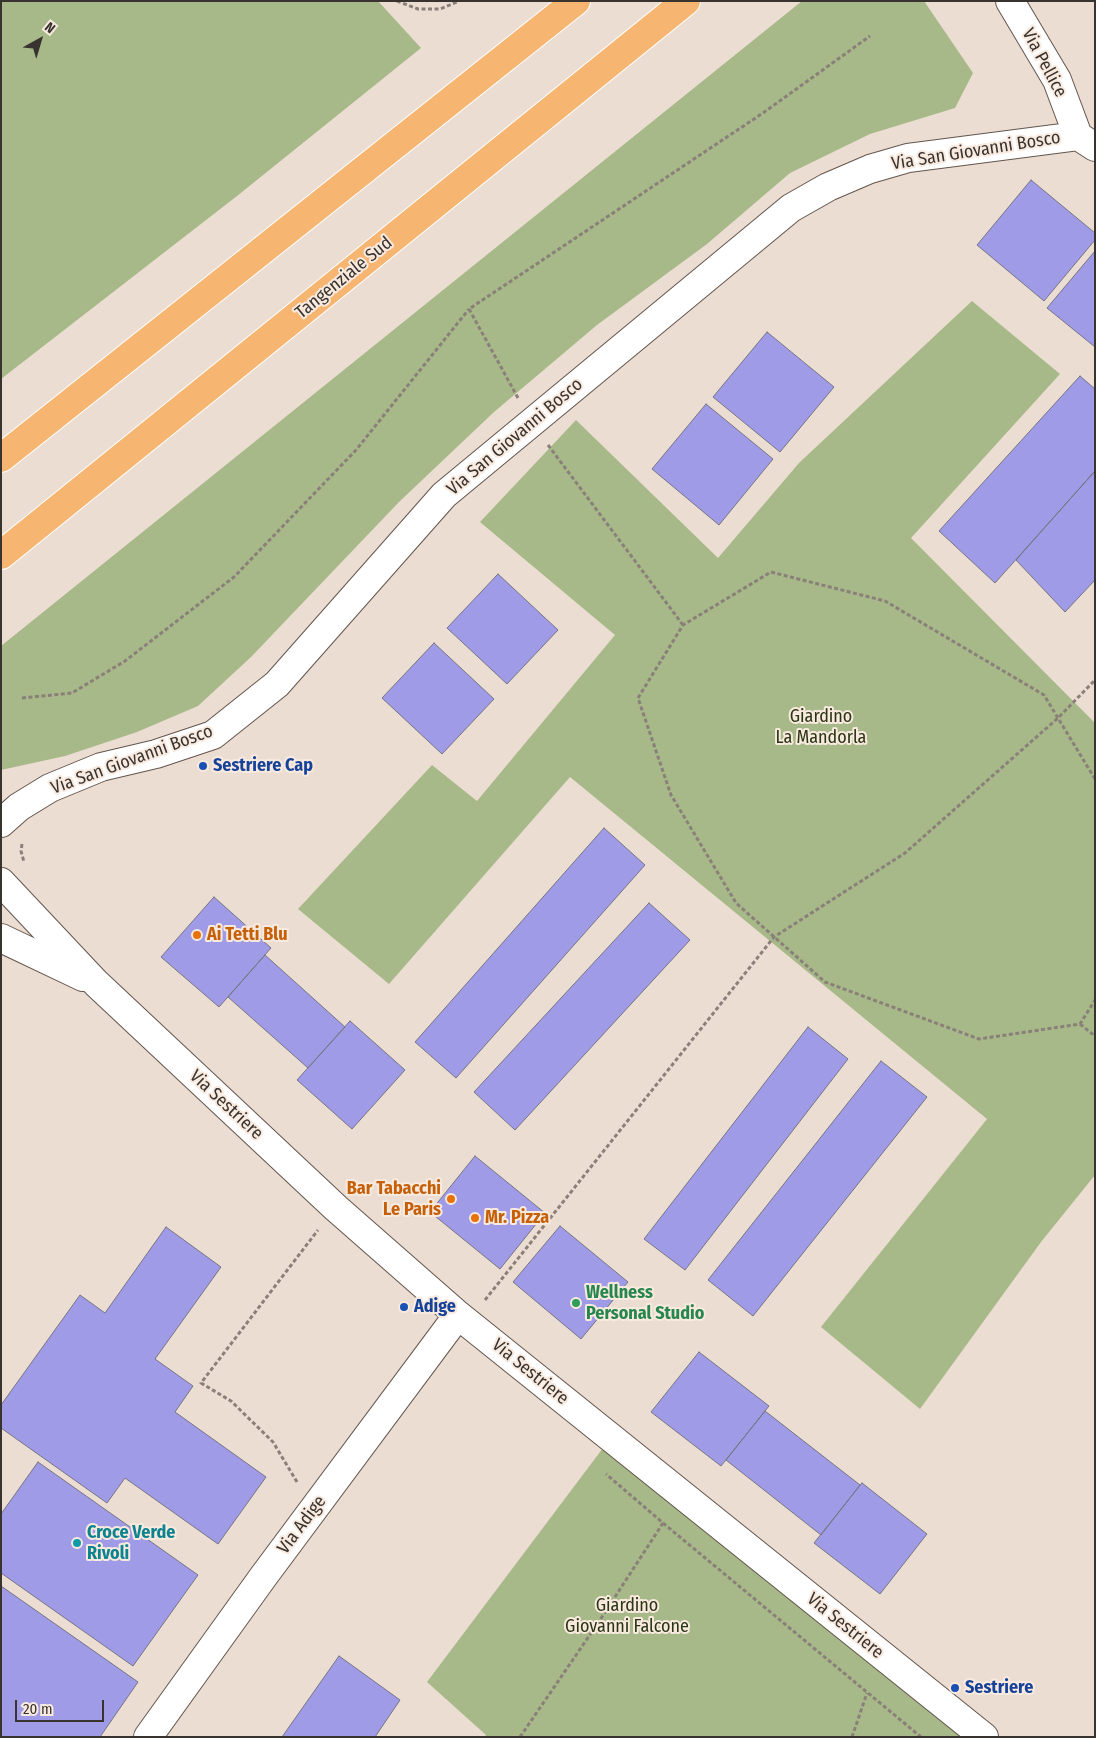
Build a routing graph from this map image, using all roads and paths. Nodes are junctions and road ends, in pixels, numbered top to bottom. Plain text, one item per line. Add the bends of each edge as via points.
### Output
1 (397, 1) edge
2 (459, 1) edge
3 (576, 1) edge
4 (686, 1) edge
5 (1010, 1) edge
6 (870, 36) dead end
7 (1086, 141) edge
8 (469, 309) junction
9 (532, 423) junction
10 (1, 458) edge
11 (1, 555) edge
12 (682, 625) junction
13 (1095, 680) edge
14 (22, 698) dead end
15 (1058, 718) junction
16 (1095, 779) edge
17 (1, 823) edge
18 (1, 882) edge
19 (774, 937) junction
20 (1, 938) edge
21 (96, 983) junction
22 (1095, 1000) edge
23 (1080, 1024) junction
24 (1095, 1036) edge
25 (336, 1208) junction
26 (502, 1279) dead end
27 (458, 1315) junction
28 (604, 1473) dead end
29 (326, 1493) junction
30 (663, 1523) junction
31 (867, 1693) junction
32 (148, 1737) edge
33 (520, 1737) edge
34 (852, 1737) edge
35 (922, 1737) edge
36 (984, 1737) edge

1 - 2 path via 418,9 440,9
3 - 10 highway
4 - 11 highway, Tangenziale Sud
5 - 7 street, Via Pellice via 1057,80
6 - 8 path via 754,119
7 - 9 street, Via San Giovanni Bosco via 908,158 870,169 828,187 791,208
8 - 9 path
8 - 14 path via 356,450 234,577 125,661 72,693
9 - 12 path
9 - 17 street, Via San Giovanni Bosco via 444,496 277,684 213,735 102,767 50,788 19,807
12 - 15 path via 771,572 886,601 1044,695
12 - 19 path via 638,698 671,795 736,903
13 - 15 path
15 - 16 path
15 - 19 path via 905,853
18 - 21 street, Via Sestriere
19 - 23 path via 825,982 979,1039
19 - 26 path
20 - 21 street, Via Sestriere
21 - 25 street, Via Sestriere
22 - 23 path
23 - 24 path
25 - 27 street, Via Sestriere
25 - 29 path via 201,1383 231,1401 273,1442 296,1481 310,1493
27 - 29 street, Via Adige
27 - 36 street, Via Sestriere
28 - 30 path
29 - 32 street, Via Adige
30 - 31 path
30 - 33 path
31 - 34 path
31 - 35 path

